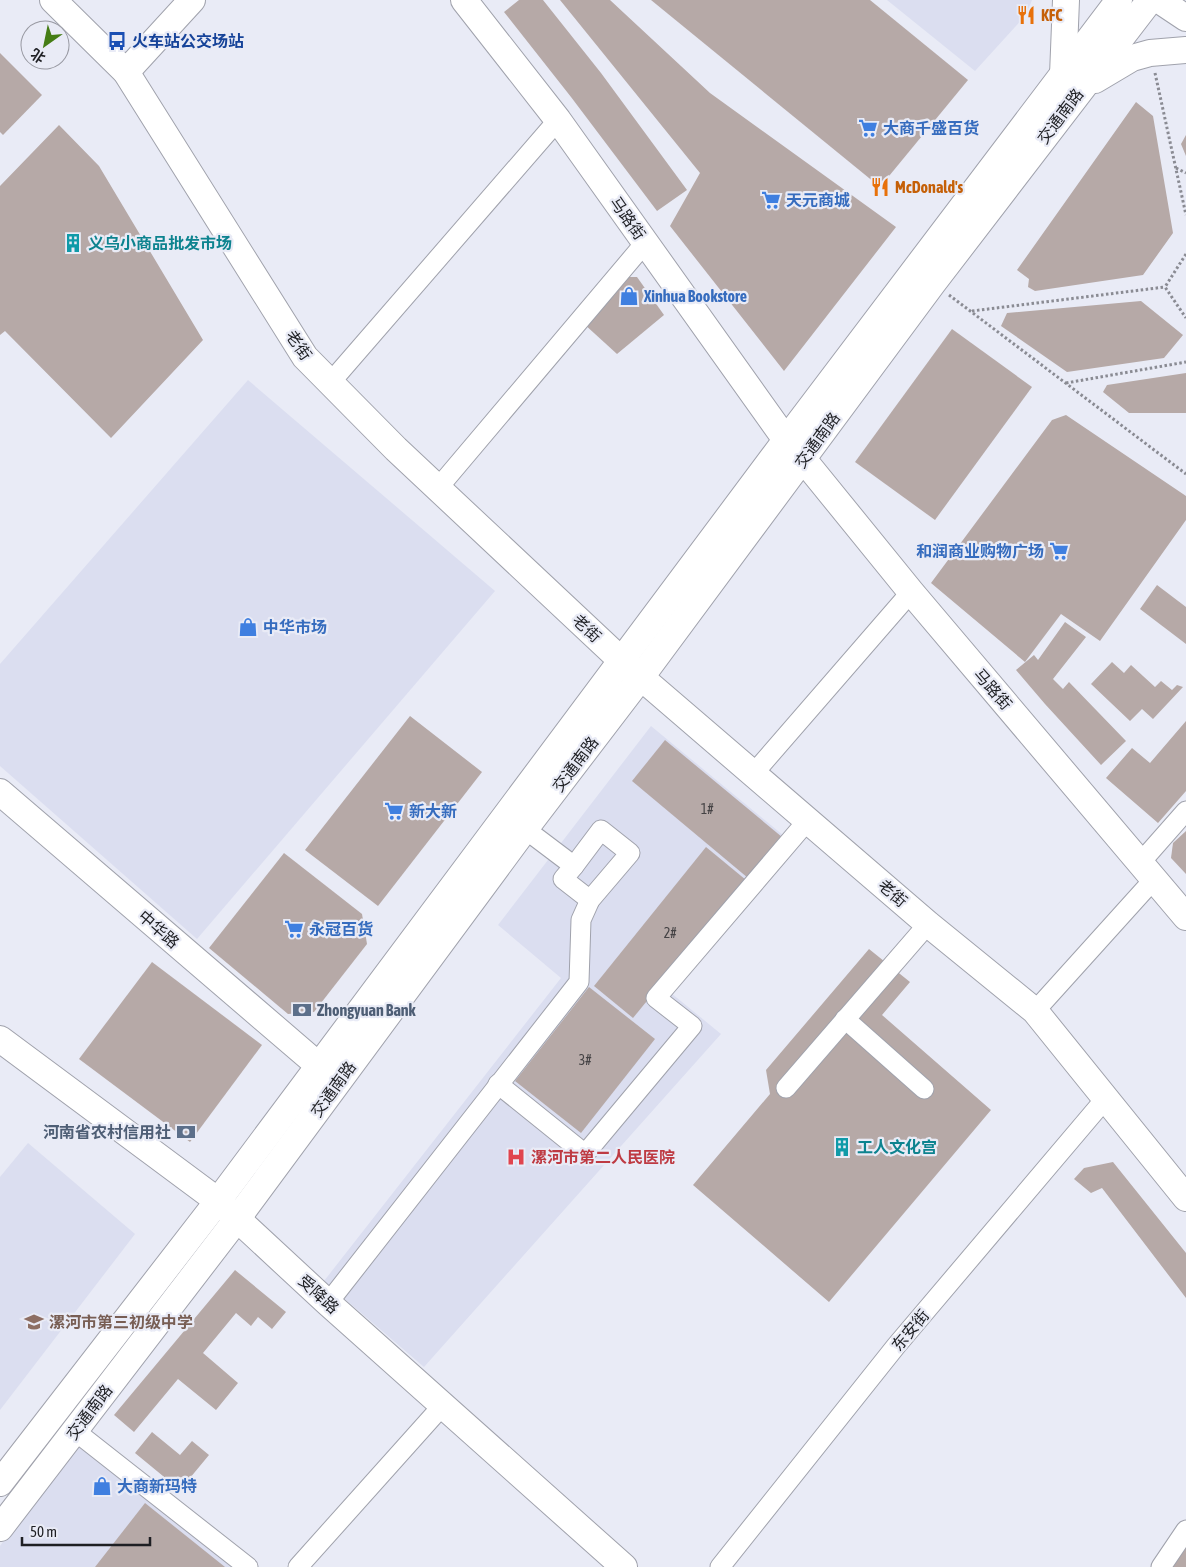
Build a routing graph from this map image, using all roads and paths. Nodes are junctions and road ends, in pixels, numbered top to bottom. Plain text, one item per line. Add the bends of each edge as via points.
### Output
1 (53, 0) edge
2 (192, 0) edge
3 (1066, 0) edge
4 (1119, 0) edge
5 (1150, 0) edge
6 (1159, 0) edge
7 (469, 1) edge
8 (1186, 18) edge
9 (1186, 50) edge
10 (1150, 53) junction
11 (126, 72) junction
12 (1072, 82) junction
13 (558, 120) junction
14 (1176, 168) junction
15 (1186, 173) edge
16 (1186, 215) edge
17 (646, 243) junction
18 (1186, 254) edge
19 (933, 283) junction
20 (1165, 288) junction
21 (972, 312) junction
22 (1186, 318) edge
23 (1186, 362) edge
24 (330, 382) junction
25 (1066, 383) junction
26 (786, 440) junction
27 (803, 459) junction
28 (1186, 474) edge
29 (438, 488) junction
30 (911, 592) junction
31 (631, 669) junction
32 (754, 773) junction
33 (0, 792) edge
34 (1186, 811) edge
35 (808, 820) junction
36 (525, 829) junction
37 (574, 866) junction
38 (1148, 870) junction
39 (590, 900) junction
40 (1186, 917) edge
41 (928, 924) junction
42 (1035, 1011) junction
43 (845, 1019) junction
44 (0, 1040) edge
45 (318, 1065) junction
46 (498, 1084) junction
47 (786, 1088) dead end
48 (924, 1089) dead end
49 (1106, 1098) junction
50 (1186, 1198) edge
51 (218, 1201) junction
52 (237, 1218) junction
53 (328, 1303) junction
54 (443, 1405) junction
55 (75, 1431) junction
56 (0, 1483) edge
57 (0, 1528) edge
58 (1186, 1530) edge
59 (248, 1567) edge
60 (298, 1567) edge
61 (624, 1567) edge
62 (720, 1567) edge
63 (1161, 1567) edge

1 - 11 street, 老街
2 - 11 street
3 - 12 street
4 - 12 street, 交通南路
5 - 12 street, 交通南路
6 - 8 street
7 - 13 street, 马路街
9 - 10 street
10 - 12 street
10 - 14 path
11 - 24 street, 老街 via 305,356
12 - 19 street, 交通南路
12 - 26 street, 交通南路
13 - 17 street, 马路街
13 - 24 street
14 - 15 path
14 - 16 path
17 - 26 street, 马路街
17 - 29 street
18 - 20 path
19 - 21 path
19 - 27 street, 交通南路
20 - 21 path
20 - 22 path
21 - 25 path
23 - 25 path
24 - 29 street, 老街
25 - 28 path
26 - 31 street, 交通南路
27 - 30 street, 马路街
27 - 31 street, 交通南路
29 - 31 street, 老街
30 - 32 street
30 - 38 street, 马路街
31 - 32 street, 老街
31 - 36 street, 交通南路
31 - 45 street, 交通南路
32 - 35 street, 老街
33 - 45 street, 中华路
34 - 38 street
35 - 41 street, 老街
35 - 46 street via 656,998 692,1026 585,1154
36 - 37 street
36 - 52 street, 交通南路
37 - 39 street via 563,879
37 - 39 street via 601,830 630,853
38 - 40 street, 马路街
38 - 42 street
39 - 46 street via 581,920 579,982
41 - 42 street, 老街
41 - 43 street
42 - 49 street, 老街
43 - 47 street
43 - 48 street
44 - 51 street, 受降路
45 - 51 street, 交通南路
46 - 53 street
49 - 50 street, 老街
49 - 62 street, 东安街 via 896,1346
51 - 52 street, 受降路
51 - 56 street, 交通南路
52 - 53 street, 受降路
52 - 55 street, 交通南路
53 - 54 street, 受降路
54 - 60 street
54 - 61 street, 受降路
55 - 57 street, 交通南路
55 - 59 street
58 - 63 street

